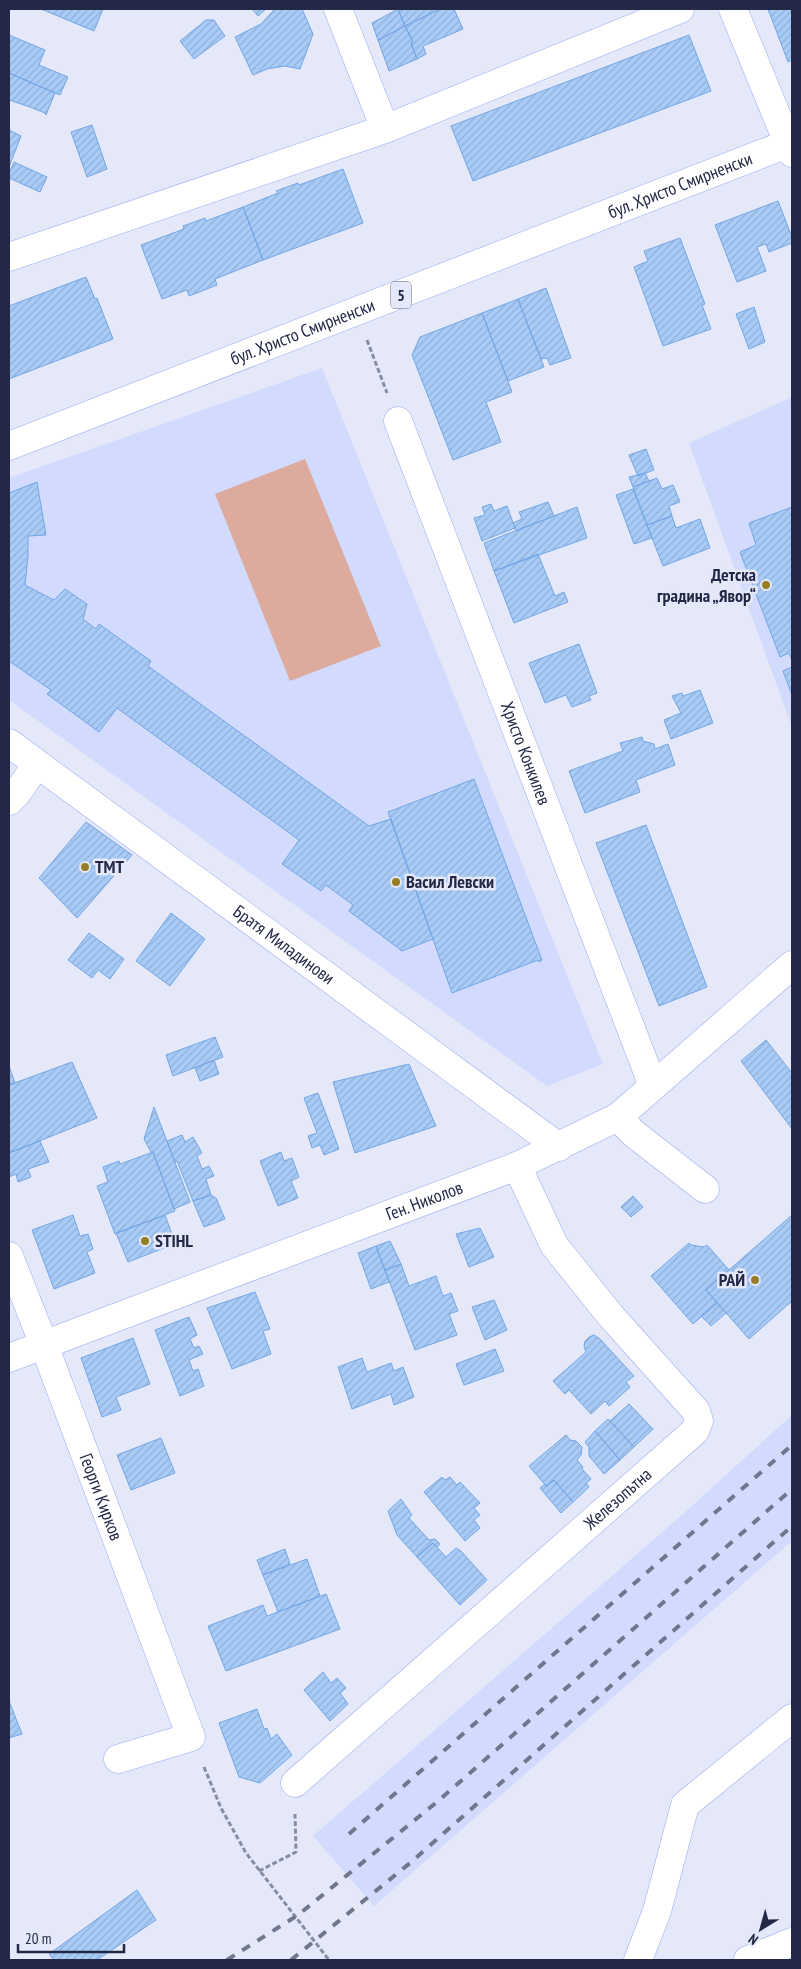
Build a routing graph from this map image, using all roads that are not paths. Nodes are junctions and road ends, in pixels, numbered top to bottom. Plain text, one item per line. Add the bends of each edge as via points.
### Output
1 (338, 9) edge
2 (680, 9) edge
3 (733, 9) edge
4 (385, 129) junction
5 (791, 146) edge
6 (9, 257) edge
7 (398, 421) road end
8 (9, 446) edge
9 (9, 743) edge
10 (37, 764) junction
11 (9, 801) edge
12 (792, 965) edge
13 (654, 1086) junction
14 (618, 1117) junction
15 (559, 1147) junction
16 (517, 1166) junction
17 (706, 1189) dead end
18 (9, 1256) edge
19 (44, 1345) junction
20 (9, 1358) edge
21 (792, 1718) edge
22 (118, 1759) dead end
23 (294, 1783) road end
24 (792, 1942) edge
25 (638, 1960) edge
26 (748, 1960) edge

1 - 4 street
2 - 4 street
3 - 5 street
4 - 6 street
5 - 8 street, бул. Христо Смирненски / 5
7 - 13 street, Христо Конкилев
9 - 10 street, Братя Миладинови
10 - 11 street
10 - 15 street, Братя Миладинови
12 - 13 street, Ген. Николов
13 - 14 street, Ген. Николов
14 - 15 street, Ген. Николов
14 - 17 street via 633,1134
15 - 16 street, Ген. Николов
16 - 19 street, Ген. Николов
16 - 23 street, Железопътна via 554,1245 610,1315 696,1411 699,1421 695,1431
18 - 19 street, Георги Кирков
19 - 20 street, Ген. Николов
19 - 22 street, Георги Кирков via 192,1737
21 - 25 street via 685,1804 657,1911
24 - 26 street

